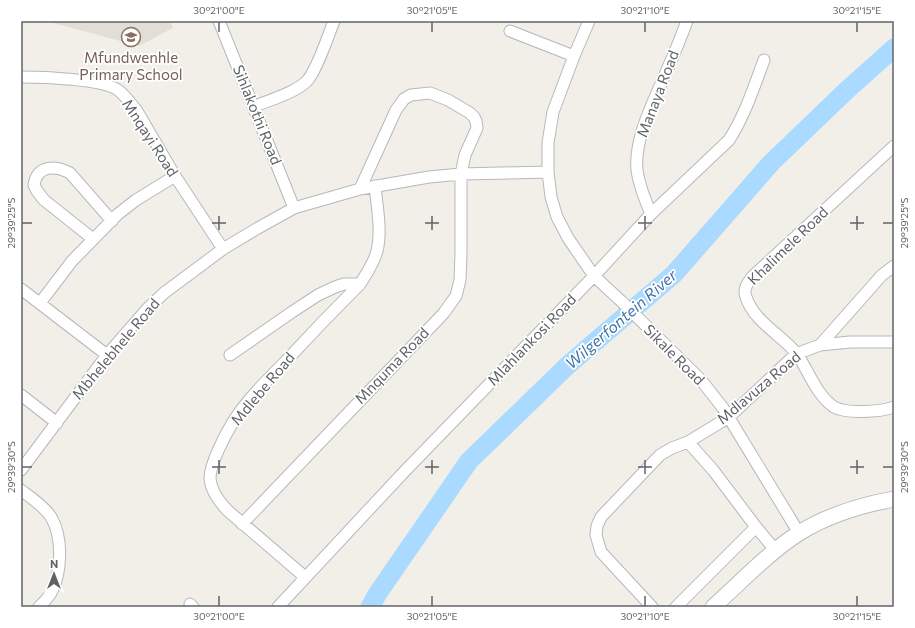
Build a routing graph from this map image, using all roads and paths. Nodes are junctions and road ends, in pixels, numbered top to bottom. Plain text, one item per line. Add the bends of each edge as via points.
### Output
1 (220, 21) edge
2 (334, 21) edge
3 (589, 21) edge
4 (687, 21) edge
5 (510, 31) dead end
6 (574, 56) junction
7 (764, 60) dead end
8 (21, 77) edge
9 (253, 107) junction
10 (894, 146) edge
11 (548, 172) junction
12 (461, 174) junction
13 (175, 176) junction
14 (375, 186) junction
15 (360, 189) junction
16 (294, 208) junction
17 (651, 214) junction
18 (112, 221) junction
19 (93, 239) junction
20 (223, 249) junction
21 (894, 266) edge
22 (594, 276) junction
23 (360, 284) junction
24 (21, 289) edge
25 (40, 303) junction
26 (894, 342) edge
27 (820, 345) junction
28 (796, 354) junction
29 (107, 355) junction
30 (230, 355) dead end
31 (21, 395) edge
32 (894, 407) edge
33 (729, 416) junction
34 (57, 423) junction
35 (688, 442) junction
36 (21, 470) edge
37 (21, 490) edge
38 (894, 499) edge
39 (242, 524) junction
40 (756, 527) junction
41 (799, 533) junction
42 (776, 551) junction
43 (305, 577) junction
44 (39, 607) edge
45 (278, 607) edge
46 (652, 607) edge
47 (676, 607) edge
48 (713, 607) edge

1 - 9 street, Sihlakothi Road
2 - 9 street via 314,70 307,80
3 - 6 street, Sikale Road
4 - 17 street, Manaya Road via 640,139 637,171
5 - 6 street
6 - 11 street, Sikale Road via 553,112 548,143
7 - 17 street, Mlahlankosi Road via 749,101 729,140
8 - 13 street, Mnqayi Road via 89,82 111,86 119,91 137,111
9 - 16 street, Sihlakothi Road
10 - 28 street, Khalimele Road via 752,277 746,286 746,297 757,315
11 - 12 street, Mbhelebhele Road
11 - 22 street, Sikale Road via 557,217
12 - 14 street, Mbhelebhele Road
12 - 15 street via 465,155 477,128 474,117 448,100 430,93 411,95 404,99 396,110
12 - 39 street, Mnquma Road via 460,280 456,296 443,314
13 - 18 street via 136,200
13 - 20 street, Mnqayi Road
14 - 15 street, Mbhelebhele Road
14 - 23 street, Mdlebe Road via 379,240 373,262
15 - 16 street, Mbhelebhele Road
16 - 20 street, Mbhelebhele Road
17 - 22 street, Mlahlankosi Road
18 - 19 street
18 - 19 street via 64,169 46,168 38,174 34,185 44,200
19 - 25 street via 72,261
20 - 29 street, Mbhelebhele Road via 164,293
21 - 27 street via 882,275
22 - 33 street, Sikale Road via 701,380
22 - 43 street, Mlahlankosi Road
23 - 30 street via 344,284 318,296
23 - 39 street, Mdlebe Road via 270,377 232,423 212,468 210,479 217,498
24 - 25 street
25 - 29 street
26 - 27 street, Mdlavuza Road
27 - 28 street, Mdlavuza Road
28 - 32 street, Khalimele Road via 825,400 835,407 856,412
28 - 33 street, Mdlavuza Road
29 - 34 street, Mbhelebhele Road
31 - 34 street
33 - 35 street, Mdlavuza Road
33 - 41 street, Sikale Road
34 - 36 street, Mbhelebhele Road
35 - 40 street via 713,470
35 - 46 street, Mdlavuza Road via 660,455 601,517 597,526 596,536 601,552
37 - 44 street via 51,517 58,539 59,569 56,581 50,594
38 - 41 street via 848,510
39 - 43 street, Mdlebe Road
40 - 42 street
40 - 47 street
41 - 42 street
42 - 48 street
43 - 45 street, Mlahlankosi Road

